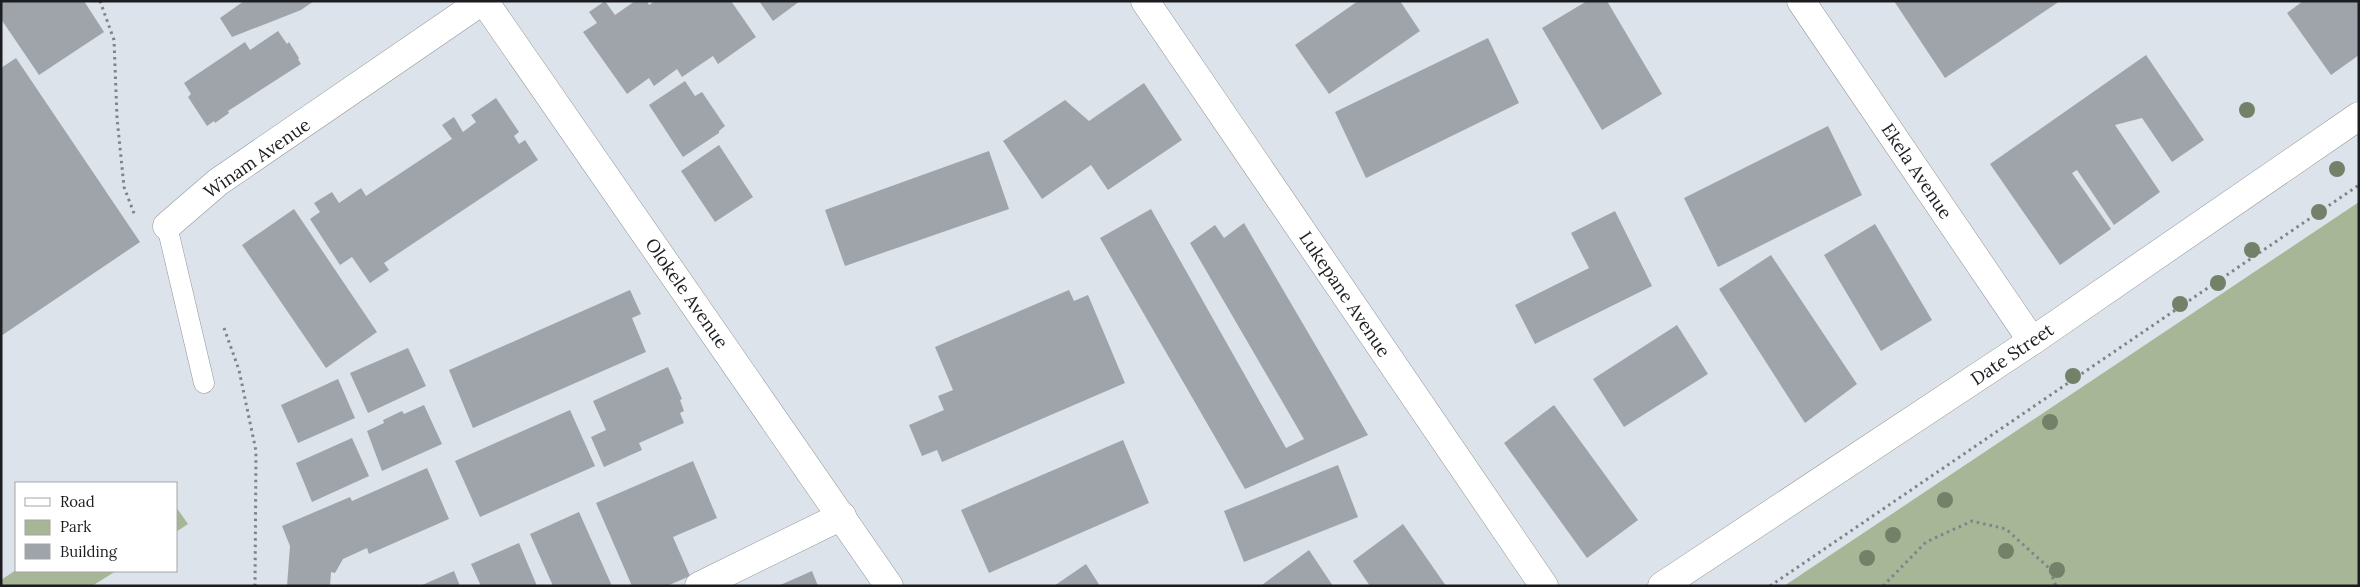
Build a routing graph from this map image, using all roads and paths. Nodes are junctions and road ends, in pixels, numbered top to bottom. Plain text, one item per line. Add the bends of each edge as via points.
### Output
1 (100, 1) edge
2 (483, 1) edge
3 (1145, 1) edge
4 (1801, 1) edge
5 (2359, 116) edge
6 (2359, 185) edge
7 (167, 226) joint
8 (173, 252) junction
9 (223, 324) dead end
10 (2032, 341) junction
11 (204, 383) dead end
12 (842, 516) junction
13 (255, 586) edge
14 (699, 586) edge
15 (889, 586) edge
16 (1544, 586) edge
17 (1662, 586) edge
18 (1770, 586) edge
19 (1883, 586) edge
20 (2056, 586) edge

1 - 8 path via 114,40 124,187 136,217 157,245
2 - 7 street, Winam Avenue via 218,182
2 - 12 street, Olokele Avenue
3 - 16 street, Lukepane Avenue
4 - 10 street, Ekela Avenue
5 - 10 street, Date Street
6 - 18 path
7 - 8 lane, Winam Avenue
8 - 11 lane, Winam Avenue
9 - 13 path via 239,370 256,451
10 - 17 street, Date Street
12 - 14 street
12 - 15 street, Olokele Avenue
19 - 20 path via 1926,542 1972,521 2006,529 2049,568

